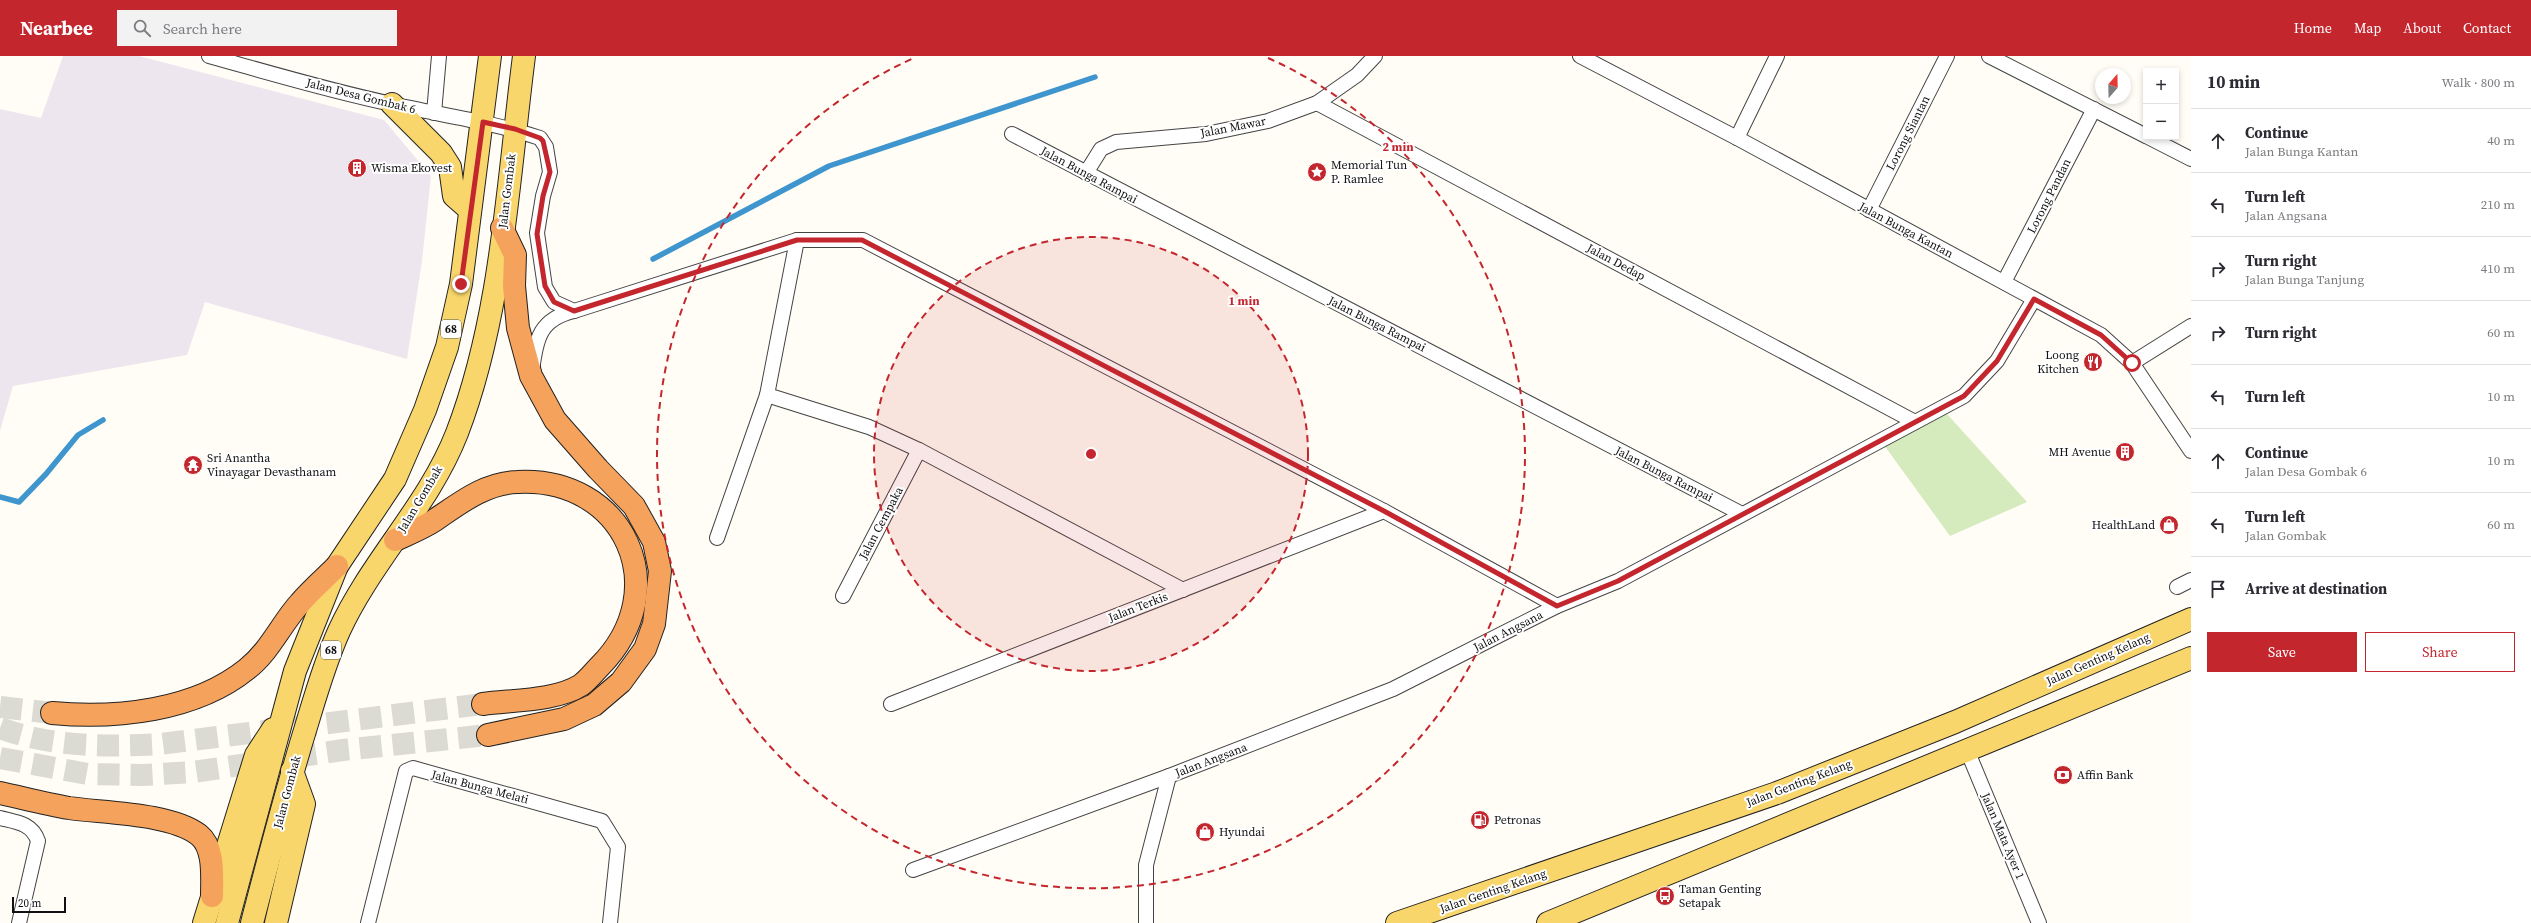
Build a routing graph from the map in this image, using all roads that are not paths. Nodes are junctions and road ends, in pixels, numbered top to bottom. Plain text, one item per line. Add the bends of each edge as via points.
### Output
1 (209, 56) edge
2 (439, 56) edge
3 (490, 56) edge
4 (524, 56) edge
5 (1375, 56) edge
6 (1777, 56) edge
7 (1947, 56) edge
8 (1989, 56) edge
9 (1584, 57) edge
10 (237, 60) edge
11 (1317, 103) junction
12 (392, 104) junction
13 (2094, 109) junction
14 (434, 113) junction
15 (483, 122) junction
16 (515, 129) junction
17 (1012, 134) dead end
18 (2143, 134) edge
19 (1737, 138) junction
20 (2155, 140) edge
21 (2191, 159) edge
22 (1086, 173) junction
23 (470, 210) junction
24 (1869, 210) junction
25 (502, 228) junction
26 (797, 240) junction
27 (2004, 282) junction
28 (2034, 299) junction
29 (574, 311) junction
30 (2191, 326) edge
31 (2132, 363) junction
32 (531, 376) junction
33 (767, 395) junction
34 (1915, 422) junction
35 (920, 450) junction
36 (2191, 451) edge
37 (1384, 511) junction
38 (1742, 514) junction
39 (717, 538) dead end
40 (395, 540) junction
41 (337, 566) junction
42 (2191, 580) edge
43 (2176, 587) dead end
44 (1184, 590) junction
45 (843, 596) dead end
46 (1557, 606) junction
47 (2191, 619) edge
48 (2191, 658) edge
49 (483, 704) tunnel mouth
50 (891, 704) dead end
51 (52, 713) tunnel mouth
52 (284, 713) junction
53 (488, 735) tunnel mouth
54 (1967, 750) junction
55 (292, 771) junction
56 (1169, 776) junction
57 (0, 793) edge
58 (0, 818) edge
59 (913, 870) dead end
60 (212, 896) junction
61 (2036, 922) edge
62 (19, 923) edge
63 (204, 923) edge
64 (227, 923) edge
65 (252, 923) edge
66 (276, 923) edge
67 (368, 923) edge
68 (610, 923) edge
69 (1146, 923) edge
70 (1397, 923) edge
71 (1548, 923) edge

1 - 10 street, Jalan Desa Gombak 6
2 - 14 street
3 - 15 main road, Jalan Gombak / 68
4 - 16 main road, Jalan Gombak / 68
5 - 11 street, Jalan Mawar via 1357,75
6 - 19 street
7 - 24 street, Lorong Siantan
8 - 13 street
9 - 19 street, Jalan Bunga Kantan
10 - 12 street, Jalan Desa Gombak 6
11 - 22 street, Jalan Mawar via 1268,121 1206,134 1116,142 1101,149
11 - 34 street, Jalan Dedap
12 - 14 street, Jalan Desa Gombak 6
12 - 23 main road via 441,153 450,167 454,196
13 - 18 street
13 - 27 street, Lorong Pandan
14 - 15 street, Jalan Desa Gombak 6
15 - 16 street, Jalan Desa Gombak 6
15 - 23 main road, Jalan Gombak / 68
16 - 25 main road, Jalan Gombak / 68
16 - 29 street, Jalan Desa Gombak 6 via 540,138 546,147 550,172 537,234 545,286 554,302
17 - 22 street, Jalan Bunga Rampai
19 - 24 street, Jalan Bunga Kantan
20 - 21 street
22 - 38 street, Jalan Bunga Rampai
23 - 41 main road, Jalan Gombak / 68 via 461,284 425,410 395,479
24 - 27 street, Jalan Bunga Kantan
25 - 32 highway via 515,255 514,286 518,328
25 - 40 main road, Jalan Gombak / 68 via 493,303 479,362 457,433 422,500
26 - 29 street
26 - 33 street
26 - 37 street via 862,240
27 - 28 street, Jalan Bunga Kantan
28 - 31 street, Jalan Bunga Kantan via 2101,335
28 - 34 street, Jalan Angsana via 1997,361 1964,396
29 - 32 street via 558,315 548,321 541,331
30 - 31 street
31 - 36 street, Jalan Bunga Kantan
32 - 53 highway via 555,420 634,506 645,522 654,542 660,571 658,598 654,624 645,650 621,682 594,705 564,719
33 - 35 street via 869,427
33 - 39 street
34 - 38 street, Jalan Angsana
35 - 44 street
35 - 45 street, Jalan Cempaka
37 - 44 street, Jalan Terkis
37 - 46 street
38 - 46 street, Jalan Angsana via 1618,581
40 - 49 highway via 436,520 463,500 493,487 516,482 560,486 574,490 599,505 619,527 633,556 637,574 636,594 632,616 623,638 611,655 580,685 558,694
40 - 55 main road, Jalan Gombak / 68 via 363,587 340,629 326,661
41 - 51 highway via 300,603 274,641 247,669 224,685 198,697 123,715 87,716
41 - 52 main road, Jalan Gombak / 68 via 295,671
42 - 43 street
44 - 50 street, Jalan Terkis
46 - 56 street, Jalan Angsana via 1392,689
47 - 70 main road, Jalan Genting Kelang via 1955,722 1777,793
48 - 54 main road
52 - 60 main road via 256,754
52 - 64 main road, Jalan Gombak / 68
54 - 61 street, Jalan Mata Ayer 1
54 - 71 main road
55 - 65 main road, Jalan Gombak / 68
55 - 66 main road via 304,804
56 - 59 street, Jalan Angsana
56 - 69 street, Jalan Angsana via 1146,865
57 - 60 highway via 67,808 172,822 199,835 208,847 212,865
58 - 62 street via 25,824 35,831 38,841
60 - 63 main road
67 - 68 street, Jalan Bunga Melati via 406,771 413,768 602,821 618,847

